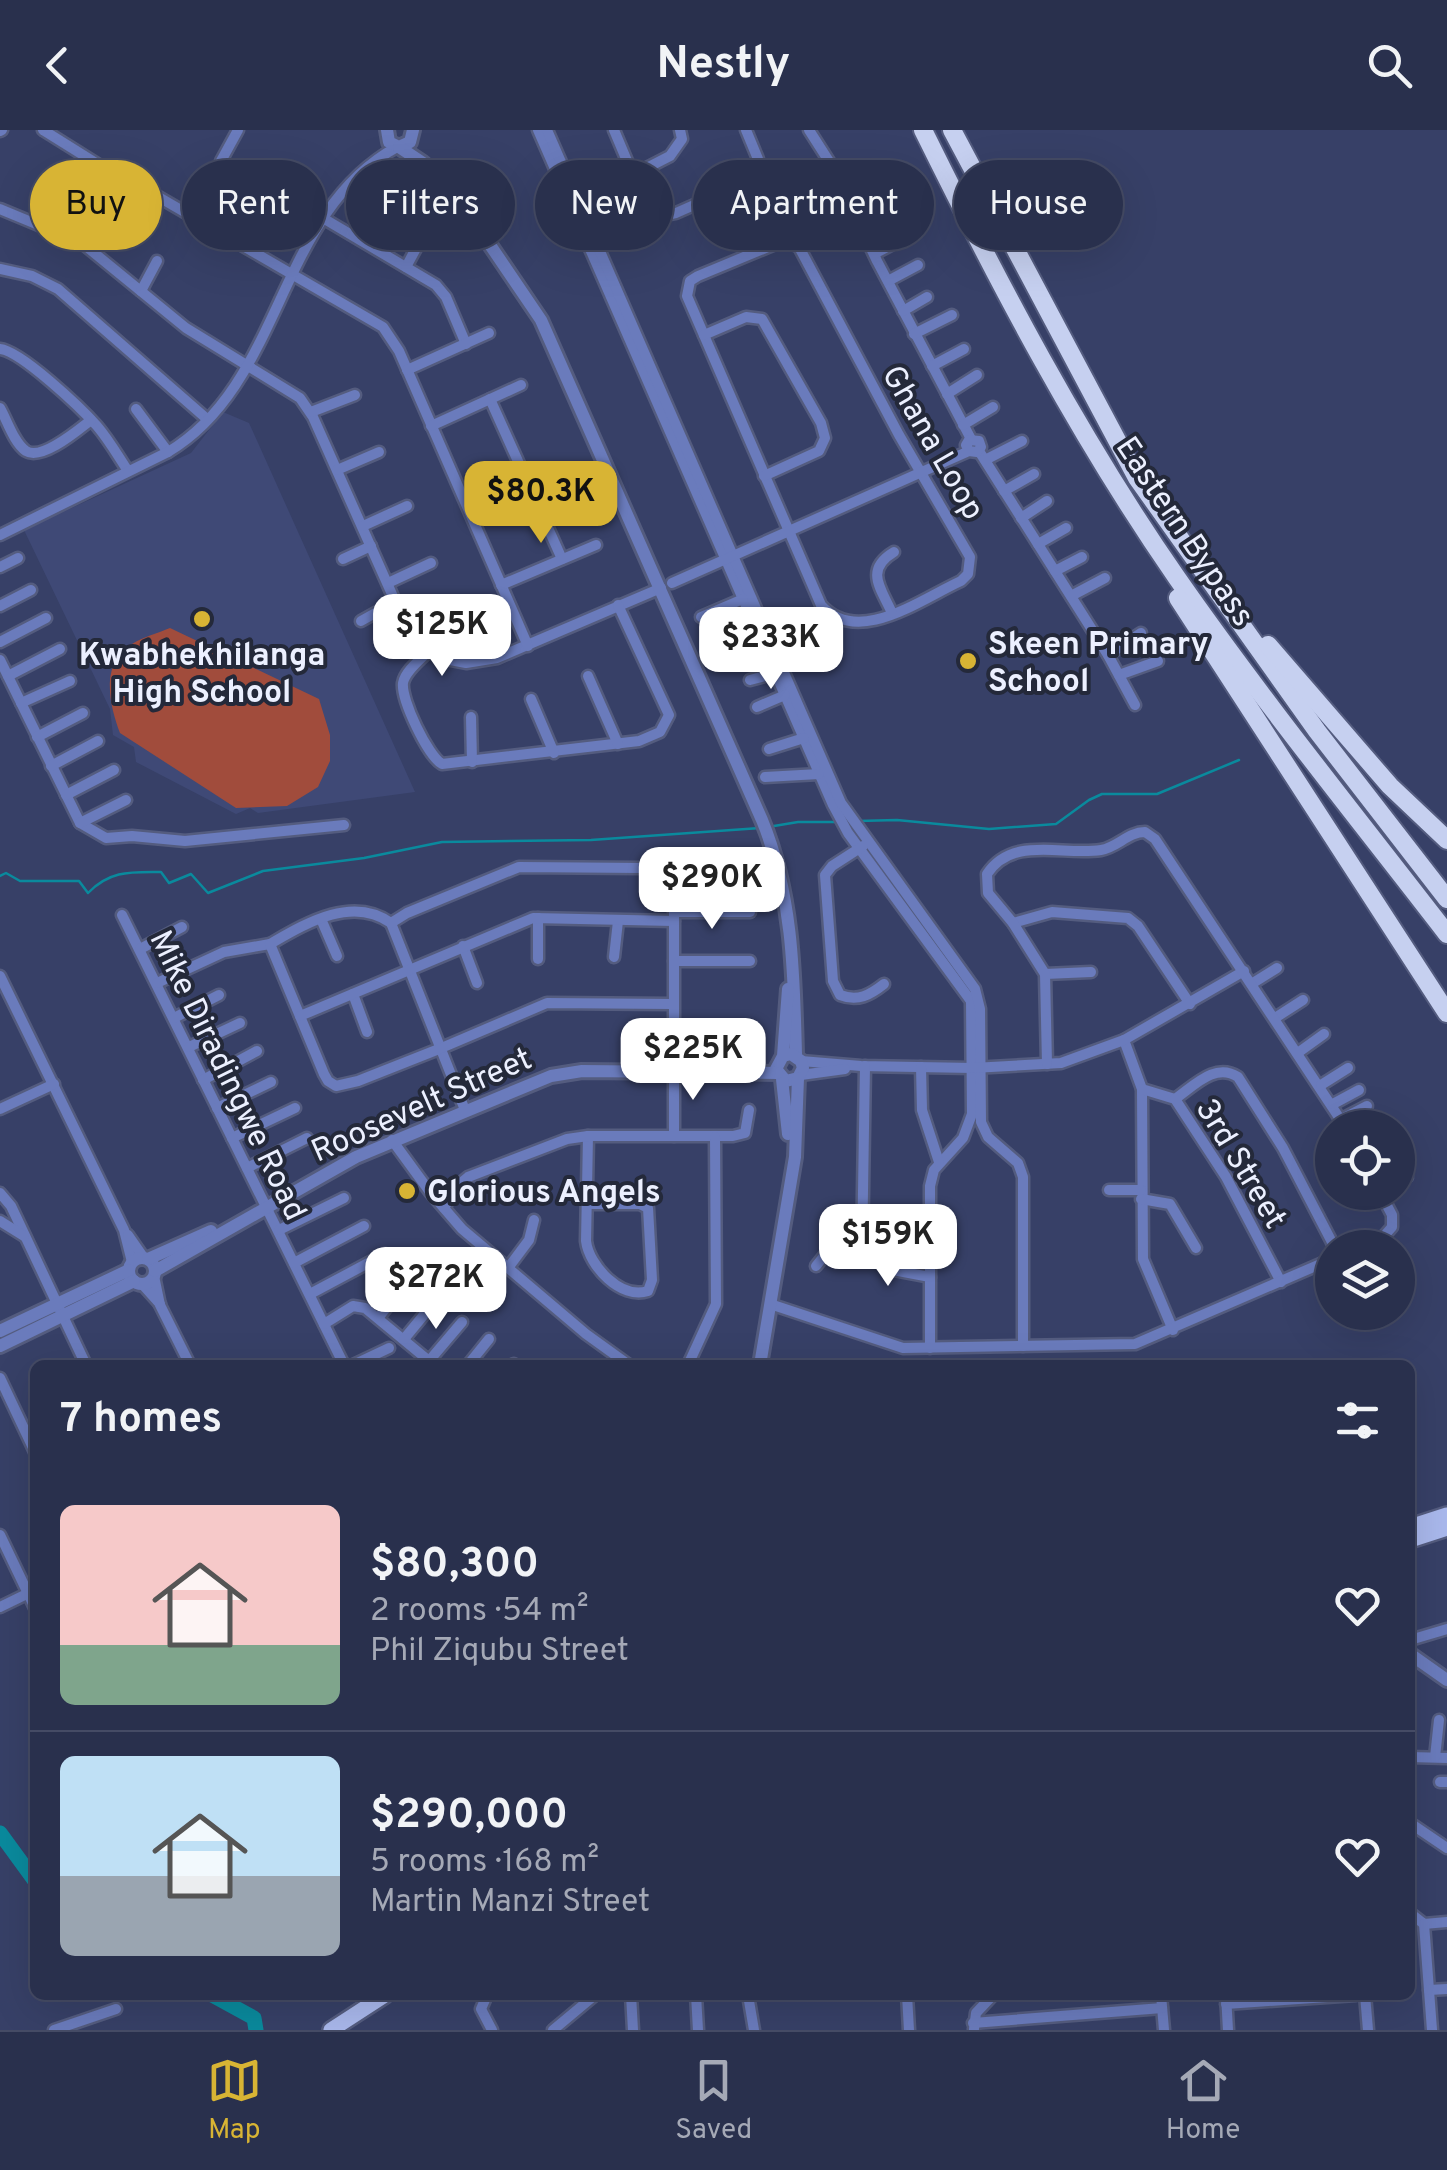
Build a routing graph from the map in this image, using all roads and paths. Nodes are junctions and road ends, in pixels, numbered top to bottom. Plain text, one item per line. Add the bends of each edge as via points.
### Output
1 (44, 130) edge
2 (238, 130) edge
3 (538, 130) edge
4 (548, 130) edge
5 (614, 130) edge
6 (680, 130) edge
7 (746, 130) edge
8 (808, 130) edge
9 (922, 130) edge
10 (952, 130) edge
11 (414, 134) edge
12 (392, 140) edge
13 (92, 160) edge
14 (221, 160) edge
15 (419, 160) edge
16 (422, 160) edge
17 (627, 160) edge
18 (659, 160) edge
19 (828, 160) edge
20 (0, 209) edge
21 (326, 214) edge
22 (673, 214) edge
23 (326, 219) edge
24 (30, 220) edge
25 (93, 250) edge
26 (252, 250) edge
27 (304, 250) edge
28 (415, 250) edge
29 (495, 250) edge
30 (872, 250) edge
31 (882, 250) edge
32 (874, 254) junction
33 (159, 258) dead end
34 (918, 265) dead end
35 (406, 267) junction
36 (0, 269) edge
37 (291, 274) junction
38 (888, 281) junction
39 (141, 291) junction
40 (927, 297) dead end
41 (903, 311) junction
42 (952, 315) dead end
43 (490, 334) dead end
44 (914, 334) junction
45 (704, 335) junction
46 (466, 344) junction
47 (0, 349) edge
48 (964, 349) dead end
49 (932, 366) junction
50 (248, 367) junction
51 (406, 370) junction
52 (978, 375) dead end
53 (521, 385) dead end
54 (1088, 386) junction
55 (946, 394) junction
56 (355, 395) dead end
57 (490, 399) junction
58 (993, 407) dead end
59 (0, 408) edge
60 (136, 410) dead end
61 (311, 412) junction
62 (92, 420) junction
63 (207, 420) junction
64 (1079, 424) junction
65 (964, 425) junction
66 (431, 426) junction
67 (1022, 441) dead end
68 (976, 450) junction
69 (168, 452) junction
70 (379, 452) dead end
71 (338, 470) junction
72 (128, 471) junction
73 (921, 474) junction
74 (1034, 474) dead end
75 (764, 476) junction
76 (1004, 490) junction
77 (1048, 502) dead end
78 (408, 506) dead end
79 (1021, 518) junction
80 (362, 526) junction
81 (1066, 528) dead end
82 (789, 534) junction
83 (0, 536) edge
84 (1038, 544) junction
85 (596, 545) dead end
86 (372, 546) junction
87 (894, 552) dead end
88 (1082, 557) dead end
89 (18, 558) dead end
90 (562, 559) junction
91 (730, 559) junction
92 (343, 560) dead end
93 (431, 563) dead end
94 (0, 568) edge
95 (1055, 571) junction
96 (1105, 578) dead end
97 (388, 584) junction
98 (501, 585) junction
99 (666, 586) junction
100 (31, 590) dead end
101 (1071, 596) junction
102 (744, 598) junction
103 (395, 602) junction
104 (618, 605) junction
105 (0, 606) edge
106 (892, 613) junction
107 (700, 617) dead end
108 (46, 618) dead end
109 (361, 621) dead end
110 (1141, 633) dead end
111 (760, 638) junction
112 (0, 642) edge
113 (528, 646) junction
114 (734, 648) dead end
115 (60, 649) dead end
116 (429, 651) junction
117 (1108, 655) junction
118 (0, 660) edge
119 (1158, 661) dead end
120 (776, 673) junction
121 (1118, 675) junction
122 (8, 676) junction
123 (588, 676) dead end
124 (750, 680) dead end
125 (70, 682) dead end
126 (785, 695) junction
127 (531, 698) dead end
128 (21, 703) junction
129 (1135, 704) dead end
130 (757, 707) dead end
131 (82, 713) dead end
132 (471, 716) dead end
133 (37, 737) junction
134 (804, 738) junction
135 (98, 741) dead end
136 (618, 744) junction
137 (768, 748) dead end
138 (554, 753) junction
139 (472, 762) junction
140 (51, 766) junction
141 (114, 770) dead end
142 (819, 774) junction
143 (765, 777) dead end
144 (66, 795) junction
145 (126, 800) dead end
146 (839, 807) junction
147 (344, 825) dead end
148 (84, 826) junction
149 (1447, 840) edge
150 (865, 844) junction
151 (1447, 899) edge
152 (750, 912) dead end
153 (122, 915) dead end
154 (674, 916) junction
155 (538, 918) junction
156 (322, 919) junction
157 (618, 920) junction
158 (390, 923) junction
159 (1013, 923) junction
160 (182, 928) dead end
161 (1447, 934) edge
162 (270, 944) junction
163 (462, 946) junction
164 (140, 950) junction
165 (337, 956) dead end
166 (614, 957) dead end
167 (538, 959) dead end
168 (674, 961) junction
169 (750, 961) dead end
170 (1277, 968) dead end
171 (409, 970) junction
172 (1244, 971) junction
173 (1091, 972) dead end
174 (1045, 974) junction
175 (0, 976) edge
176 (157, 983) junction
177 (477, 983) dead end
178 (1253, 983) junction
179 (884, 984) dead end
180 (353, 994) junction
181 (219, 995) dead end
182 (1302, 1000) dead end
183 (672, 1004) junction
184 (1190, 1004) junction
185 (1447, 1013) edge
186 (300, 1016) junction
187 (174, 1018) junction
188 (1276, 1018) junction
189 (240, 1023) dead end
190 (367, 1032) dead end
191 (1324, 1034) dead end
192 (1124, 1040) junction
193 (189, 1048) junction
194 (440, 1049) junction
195 (257, 1051) dead end
196 (1298, 1052) junction
197 (1047, 1064) junction
198 (863, 1066) junction
199 (789, 1067) junction
200 (921, 1067) junction
201 (978, 1068) junction
202 (1348, 1068) dead end
203 (672, 1072) junction
204 (203, 1080) junction
205 (271, 1082) dead end
206 (54, 1084) junction
207 (1321, 1084) junction
208 (1142, 1089) junction
209 (1359, 1090) dead end
210 (1175, 1099) junction
211 (1333, 1104) junction
212 (1367, 1106) dead end
213 (217, 1108) junction
214 (295, 1108) dead end
215 (0, 1109) edge
216 (465, 1110) junction
217 (749, 1110) dead end
218 (1336, 1110) edge
219 (1362, 1110) edge
220 (588, 1136) junction
221 (674, 1136) junction
222 (988, 1136) junction
223 (716, 1137) junction
224 (232, 1138) junction
225 (307, 1138) dead end
226 (963, 1138) junction
227 (392, 1140) junction
228 (939, 1162) junction
229 (247, 1168) junction
230 (1109, 1190) dead end
231 (0, 1194) edge
232 (1141, 1195) junction
233 (344, 1198) dead end
234 (587, 1204) junction
235 (267, 1207) junction
236 (444, 1208) junction
237 (534, 1220) dead end
238 (0, 1221) edge
239 (364, 1226) dead end
240 (279, 1230) junction
241 (1326, 1230) edge
242 (24, 1236) junction
243 (1196, 1248) dead end
244 (862, 1252) junction
245 (385, 1254) dead end
246 (294, 1264) junction
247 (816, 1266) dead end
248 (1315, 1267) edge
249 (508, 1268) junction
250 (142, 1270) junction
251 (930, 1277) junction
252 (407, 1282) dead end
253 (1281, 1282) junction
254 (310, 1294) junction
255 (436, 1299) dead end
256 (770, 1304) junction
257 (59, 1310) junction
258 (379, 1317) junction
259 (462, 1322) dead end
260 (324, 1324) junction
261 (1173, 1330) junction
262 (0, 1331) edge
263 (404, 1339) junction
264 (489, 1340) dead end
265 (0, 1346) edge
266 (1023, 1346) junction
267 (389, 1348) dead end
268 (930, 1348) junction
269 (84, 1360) edge
270 (188, 1360) edge
271 (342, 1360) edge
272 (364, 1360) edge
273 (425, 1360) edge
274 (432, 1360) edge
275 (472, 1360) edge
276 (621, 1360) edge
277 (690, 1360) edge
278 (761, 1360) edge
279 (0, 1378) edge
280 (21, 1420) junction
281 (30, 1424) edge
282 (30, 1441) edge
283 (1447, 1516) edge
284 (1415, 1526) edge
285 (1447, 1528) edge
286 (0, 1535) edge
287 (1415, 1538) edge
288 (30, 1589) edge
289 (30, 1592) edge
290 (0, 1607) edge
291 (1447, 1629) edge
292 (1415, 1639) edge
293 (1415, 1658) edge
294 (1447, 1680) edge
295 (1439, 1720) dead end
296 (1415, 1756) edge
297 (1441, 1758) edge
298 (1415, 1826) edge
299 (1447, 1848) edge
300 (1415, 1917) edge
301 (1447, 1922) edge
302 (1424, 1924) junction
303 (1447, 1989) edge
304 (1430, 1990) junction
305 (377, 2000) edge
306 (393, 2000) edge
307 (485, 2000) edge
308 (589, 2000) edge
309 (631, 2000) edge
310 (696, 2000) edge
311 (749, 2000) edge
312 (907, 2000) edge
313 (987, 2000) edge
314 (1161, 2000) edge
315 (1226, 2000) edge
316 (1366, 2000) edge
317 (1162, 2008) junction
318 (116, 2009) dead end
319 (974, 2027) edge
320 (54, 2030) edge
321 (330, 2030) edge
322 (352, 2030) edge
323 (492, 2030) edge
324 (553, 2030) edge
325 (634, 2030) edge
326 (698, 2030) edge
327 (754, 2030) edge
328 (908, 2030) edge
329 (1164, 2030) edge
330 (1228, 2030) edge
331 (1368, 2030) edge
332 (1432, 2030) edge

1 - 13 street
2 - 14 street
3 - 91 street
4 - 91 street
5 - 17 street
6 - 18 street via 676,151
7 - 22 street via 758,159 755,178
8 - 19 street
9 - 64 highway, Eastern Bypass
10 - 54 highway, Eastern Bypass
11 - 12 street
11 - 16 street
12 - 15 street
12 - 21 street
20 - 24 street
23 - 35 street
25 - 39 street
26 - 37 street
27 - 37 street
28 - 35 street
29 - 99 street via 541,320
30 - 32 street
31 - 32 street
32 - 38 street
33 - 39 street
34 - 38 street
35 - 46 street via 442,290
36 - 63 street via 58,290
37 - 50 street
37 - 51 street via 383,328
38 - 41 street
39 - 50 street
40 - 41 street
41 - 44 street
42 - 44 street
43 - 46 street
44 - 49 street
45 - 73 street, Ghana Loop via 689,304 690,281 780,240 795,243
45 - 75 street, Ghana Loop
45 - 75 street via 746,317 762,319 821,423 825,438 819,451
46 - 51 street
47 - 62 street
48 - 49 street
49 - 55 street
50 - 61 street via 292,392
50 - 63 street
51 - 66 street
52 - 55 street
53 - 57 street
54 - 149 highway via 1268,645 1390,786
54 - 151 highway, Eastern Bypass via 1194,562
55 - 65 street
56 - 61 street
57 - 66 street
57 - 90 street
58 - 65 street
59 - 62 street via 31,453
60 - 69 street
61 - 71 street
62 - 72 street
63 - 69 street
64 - 161 highway, Eastern Bypass via 1176,576
64 - 185 highway via 1128,521
65 - 68 street
66 - 98 street
67 - 68 street
68 - 73 street
68 - 76 street
69 - 72 street
70 - 71 street
71 - 80 street
72 - 83 street
73 - 82 street
73 - 106 street, Ghana Loop via 972,563 961,581
74 - 76 street
75 - 82 street, Ghana Loop
76 - 79 street
77 - 79 street
78 - 80 street
79 - 84 street
80 - 86 street
81 - 84 street
82 - 91 street
82 - 106 street, Ghana Loop via 826,612 860,624
84 - 95 street
85 - 90 street
86 - 92 street
86 - 97 street
87 - 106 street via 876,574
88 - 95 street
89 - 94 street
90 - 98 street
91 - 99 street
91 - 102 street
91 - 146 street
93 - 97 street
95 - 101 street
96 - 101 street
97 - 103 street
98 - 113 street
99 - 104 street
99 - 199 street via 768,832 792,949
100 - 105 street
101 - 117 street
102 - 107 street
102 - 111 street
103 - 109 street
103 - 116 street
104 - 113 street
104 - 136 street via 668,715 655,736
108 - 112 street
110 - 117 street
111 - 114 street
111 - 120 street
113 - 116 street via 466,663
115 - 122 street
116 - 139 street via 403,684 413,716 434,760
117 - 121 street
118 - 122 street
119 - 121 street
120 - 124 street
120 - 126 street
121 - 129 street
122 - 128 street
123 - 136 street
125 - 128 street
126 - 130 street
126 - 134 street
127 - 138 street
128 - 133 street
131 - 133 street
132 - 139 street
133 - 140 street
134 - 137 street
134 - 142 street
135 - 140 street
136 - 138 street
138 - 139 street
140 - 144 street
141 - 144 street
142 - 143 street
142 - 146 street
144 - 148 street
145 - 148 street
146 - 150 street
146 - 150 street via 852,837
147 - 148 street via 186,841 106,838
150 - 179 street via 826,875 833,981 840,995 853,998
150 - 201 street via 966,990
152 - 154 street
153 - 164 street, Mike Diradingwe Road
154 - 157 street
154 - 158 street via 673,890 649,870 524,866
154 - 168 street
155 - 157 street
155 - 163 street
155 - 167 street
156 - 158 street via 352,910
156 - 162 street
156 - 165 street
157 - 166 street
158 - 171 street
159 - 172 street via 986,887 987,874 1002,859 1022,850 1104,849 1146,832
159 - 174 street
159 - 184 street via 1052,912 1128,918
160 - 164 street
162 - 176 street via 224,952
162 - 186 street
163 - 171 street
163 - 177 street
164 - 176 street, Mike Diradingwe Road
168 - 169 street
168 - 183 street
170 - 178 street
171 - 180 street
171 - 194 street
172 - 178 street
172 - 184 street
173 - 174 street
174 - 197 street
175 - 206 street
176 - 187 street, Mike Diradingwe Road
178 - 188 street
180 - 186 street
180 - 190 street
181 - 187 street
182 - 188 street
183 - 194 street via 551,1002
183 - 203 street
184 - 192 street
186 - 194 street via 336,1086
187 - 193 street, Mike Diradingwe Road
188 - 196 street
189 - 193 street
191 - 196 street
192 - 197 street
192 - 208 street
193 - 204 street, Mike Diradingwe Road
194 - 216 street
195 - 204 street
196 - 207 street
197 - 201 street
198 - 199 street
198 - 200 street
198 - 244 street
199 - 203 street, Roosevelt Street
199 - 256 street via 791,1176
200 - 201 street
200 - 228 street via 922,1110
201 - 222 street
201 - 226 street
202 - 207 street
203 - 216 street, Roosevelt Street via 565,1073
203 - 221 street
204 - 213 street, Mike Diradingwe Road
205 - 213 street
206 - 215 street
206 - 250 street
207 - 211 street
208 - 210 street, 3rd Street
208 - 232 street
209 - 211 street
210 - 241 street via 1217,1071 1238,1077
210 - 253 street, 3rd Street via 1226,1177
211 - 218 street
212 - 219 street
213 - 224 street, Mike Diradingwe Road
214 - 224 street
216 - 227 street, Roosevelt Street
217 - 223 street via 745,1132
220 - 221 street
220 - 234 street
220 - 236 street via 468,1178
221 - 223 street
222 - 226 street
222 - 266 street via 1018,1163 1023,1177
223 - 277 street via 716,1304
224 - 229 street, Mike Diradingwe Road
225 - 229 street
226 - 228 street
227 - 235 street, Roosevelt Street
227 - 236 street
228 - 251 street via 930,1186
229 - 235 street, Mike Diradingwe Road
230 - 232 street
231 - 242 street
232 - 243 street via 1170,1204
232 - 261 street via 1143,1259
233 - 240 street
234 - 234 street via 592,1262 630,1293 648,1291 648,1208
235 - 240 street, Mike Diradingwe Road
235 - 250 street, Roosevelt Street
236 - 249 street
237 - 249 street via 529,1240
238 - 242 street
239 - 246 street
240 - 246 street, Mike Diradingwe Road
242 - 257 street
244 - 247 street via 824,1256
244 - 251 street via 900,1273
245 - 254 street
246 - 254 street, Mike Diradingwe Road
248 - 253 street
249 - 276 street
250 - 257 street, Roosevelt Street
250 - 270 street
251 - 268 street
252 - 258 street
253 - 261 street
254 - 260 street, Mike Diradingwe Road
255 - 263 street
256 - 268 street via 889,1344
256 - 278 street
257 - 262 street, Roosevelt Street
257 - 265 street, Roosevelt Street
257 - 269 street
258 - 260 street via 355,1306
258 - 263 street
259 - 274 street
260 - 271 street, Mike Diradingwe Road
261 - 266 street via 1135,1344
263 - 273 street
264 - 275 street
266 - 268 street
267 - 272 street
279 - 280 street
280 - 281 street
280 - 282 street
283 - 284 main road
285 - 287 main road
286 - 288 street
289 - 290 street
291 - 292 street
293 - 294 street
295 - 297 street
296 - 297 street
298 - 299 street
300 - 302 street
301 - 302 street
302 - 304 street
303 - 304 street
304 - 332 street
305 - 321 main road
306 - 322 main road
307 - 323 street via 481,2009
308 - 324 street
309 - 325 street
310 - 326 street
311 - 327 street
312 - 328 street
313 - 319 street
314 - 317 street
315 - 330 street
316 - 331 street
317 - 319 street
317 - 329 street
318 - 320 street

